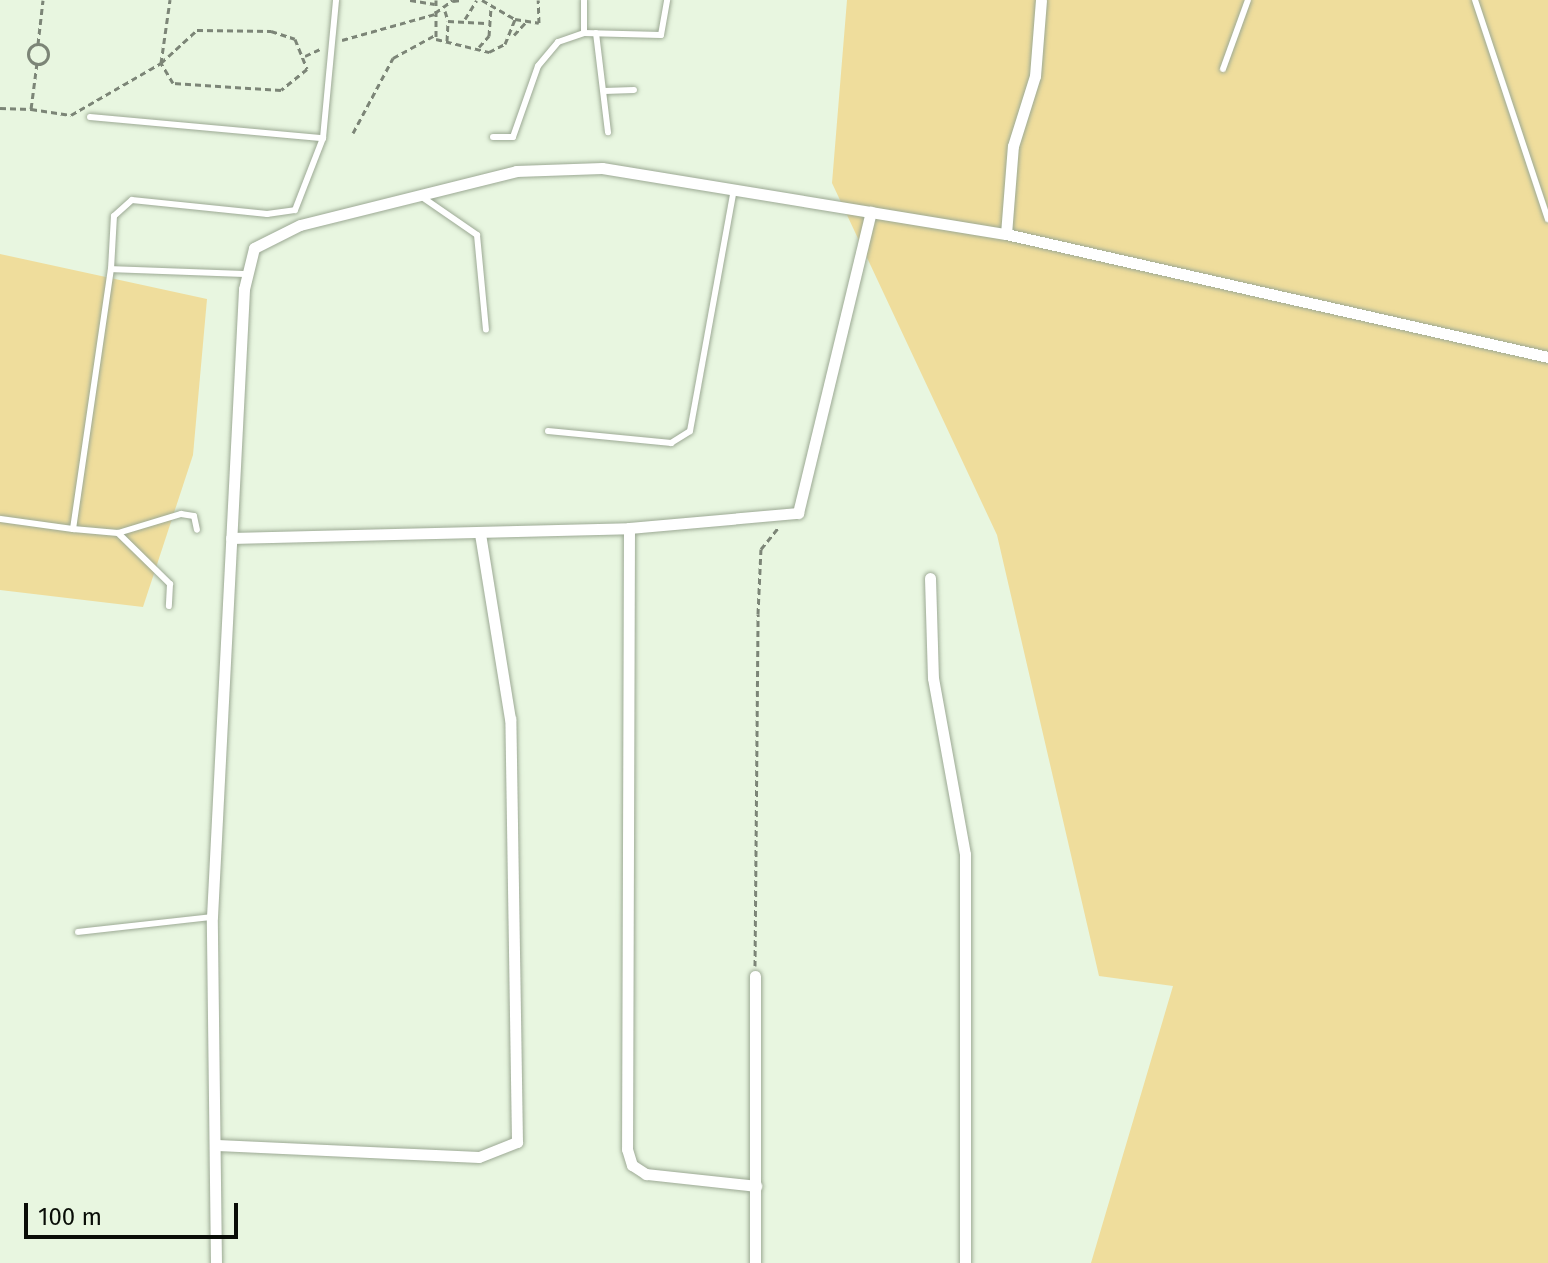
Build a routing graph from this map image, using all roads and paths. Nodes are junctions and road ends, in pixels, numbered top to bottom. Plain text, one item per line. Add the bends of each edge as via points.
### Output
1 (43, 0) edge
2 (170, 0) edge
3 (336, 0) edge
4 (410, 0) edge
5 (461, 0) edge
6 (480, 0) edge
7 (538, 0) edge
8 (584, 0) edge
9 (667, 0) edge
10 (1041, 0) edge
11 (1248, 0) edge
12 (1475, 0) edge
13 (453, 1) edge
14 (436, 2) edge
15 (491, 8) junction
16 (445, 11) junction
17 (435, 13) junction
18 (515, 19) junction
19 (448, 21) junction
20 (462, 21) junction
21 (526, 22) junction
22 (485, 23) junction
23 (584, 33) junction
24 (596, 33) junction
25 (435, 35) junction
26 (513, 35) junction
27 (447, 42) junction
28 (332, 43) junction
29 (38, 44) junction
30 (479, 47) junction
31 (305, 56) junction
32 (37, 63) junction
33 (161, 63) junction
34 (1223, 69) dead end
35 (634, 90) dead end
36 (604, 91) junction
37 (0, 108) edge
38 (31, 109) junction
39 (90, 117) dead end
40 (608, 132) dead end
41 (353, 133) dead end
42 (493, 137) dead end
43 (323, 138) junction
44 (734, 189) junction
45 (422, 197) junction
46 (871, 212) junction
47 (1548, 219) edge
48 (1006, 234) junction
49 (111, 269) junction
50 (248, 274) junction
51 (486, 330) dead end
52 (1548, 357) edge
53 (548, 431) dead end
54 (788, 515) junction
55 (0, 519) edge
56 (629, 528) junction
57 (73, 529) junction
58 (197, 530) dead end
59 (118, 533) junction
60 (480, 533) junction
61 (231, 538) junction
62 (930, 578) dead end
63 (169, 606) dead end
64 (212, 917) junction
65 (78, 932) dead end
66 (755, 976) joint
67 (217, 1145) junction
68 (756, 1186) junction
69 (216, 1263) edge
70 (755, 1263) edge
71 (965, 1263) edge

1 - 29 path
2 - 33 path
3 - 28 lane
4 - 14 path
5 - 13 path
6 - 15 path
6 - 20 path
7 - 21 path via 539,23
8 - 23 lane
9 - 24 lane via 661,35
10 - 48 street via 1035,76 1013,146
11 - 34 lane
12 - 47 lane
13 - 16 path
14 - 17 path
15 - 18 path
15 - 22 path
16 - 17 path
16 - 19 path
17 - 25 path
17 - 28 path
18 - 21 path
18 - 26 path
19 - 20 path
19 - 27 path
20 - 22 path
21 - 26 path
22 - 30 path via 489,36
23 - 24 lane
23 - 42 lane via 558,42 538,66 513,137
24 - 36 lane
25 - 27 path
25 - 41 path via 393,58
26 - 30 path via 497,50
27 - 30 path
28 - 31 path
28 - 43 lane
29 - 32 path via 28,53
29 - 32 path via 48,54
31 - 33 path via 295,39 271,31 197,30
31 - 33 path via 297,83 281,90 188,90
32 - 38 path
33 - 38 path via 71,115
35 - 36 lane
36 - 40 lane
37 - 38 path
39 - 43 lane
43 - 49 lane via 295,210 267,214 132,200 114,216
44 - 45 street via 559,166
44 - 46 street
44 - 53 lane via 690,431 671,443
45 - 50 street via 300,225 254,248
45 - 51 lane via 477,235
46 - 48 street
46 - 54 street via 806,504
48 - 52 street
49 - 50 lane
49 - 57 lane
50 - 61 street
54 - 56 street
54 - 66 path via 761,549
55 - 57 lane
56 - 60 street
56 - 68 street via 627,1149 632,1165 646,1174
57 - 59 lane
58 - 59 lane via 194,516 181,514
59 - 63 lane via 170,584
60 - 61 street
60 - 67 street via 510,719 517,1142 479,1157
61 - 64 street
62 - 71 street via 933,678 965,854
64 - 65 lane
64 - 67 street
66 - 68 street
67 - 69 street
68 - 70 street

